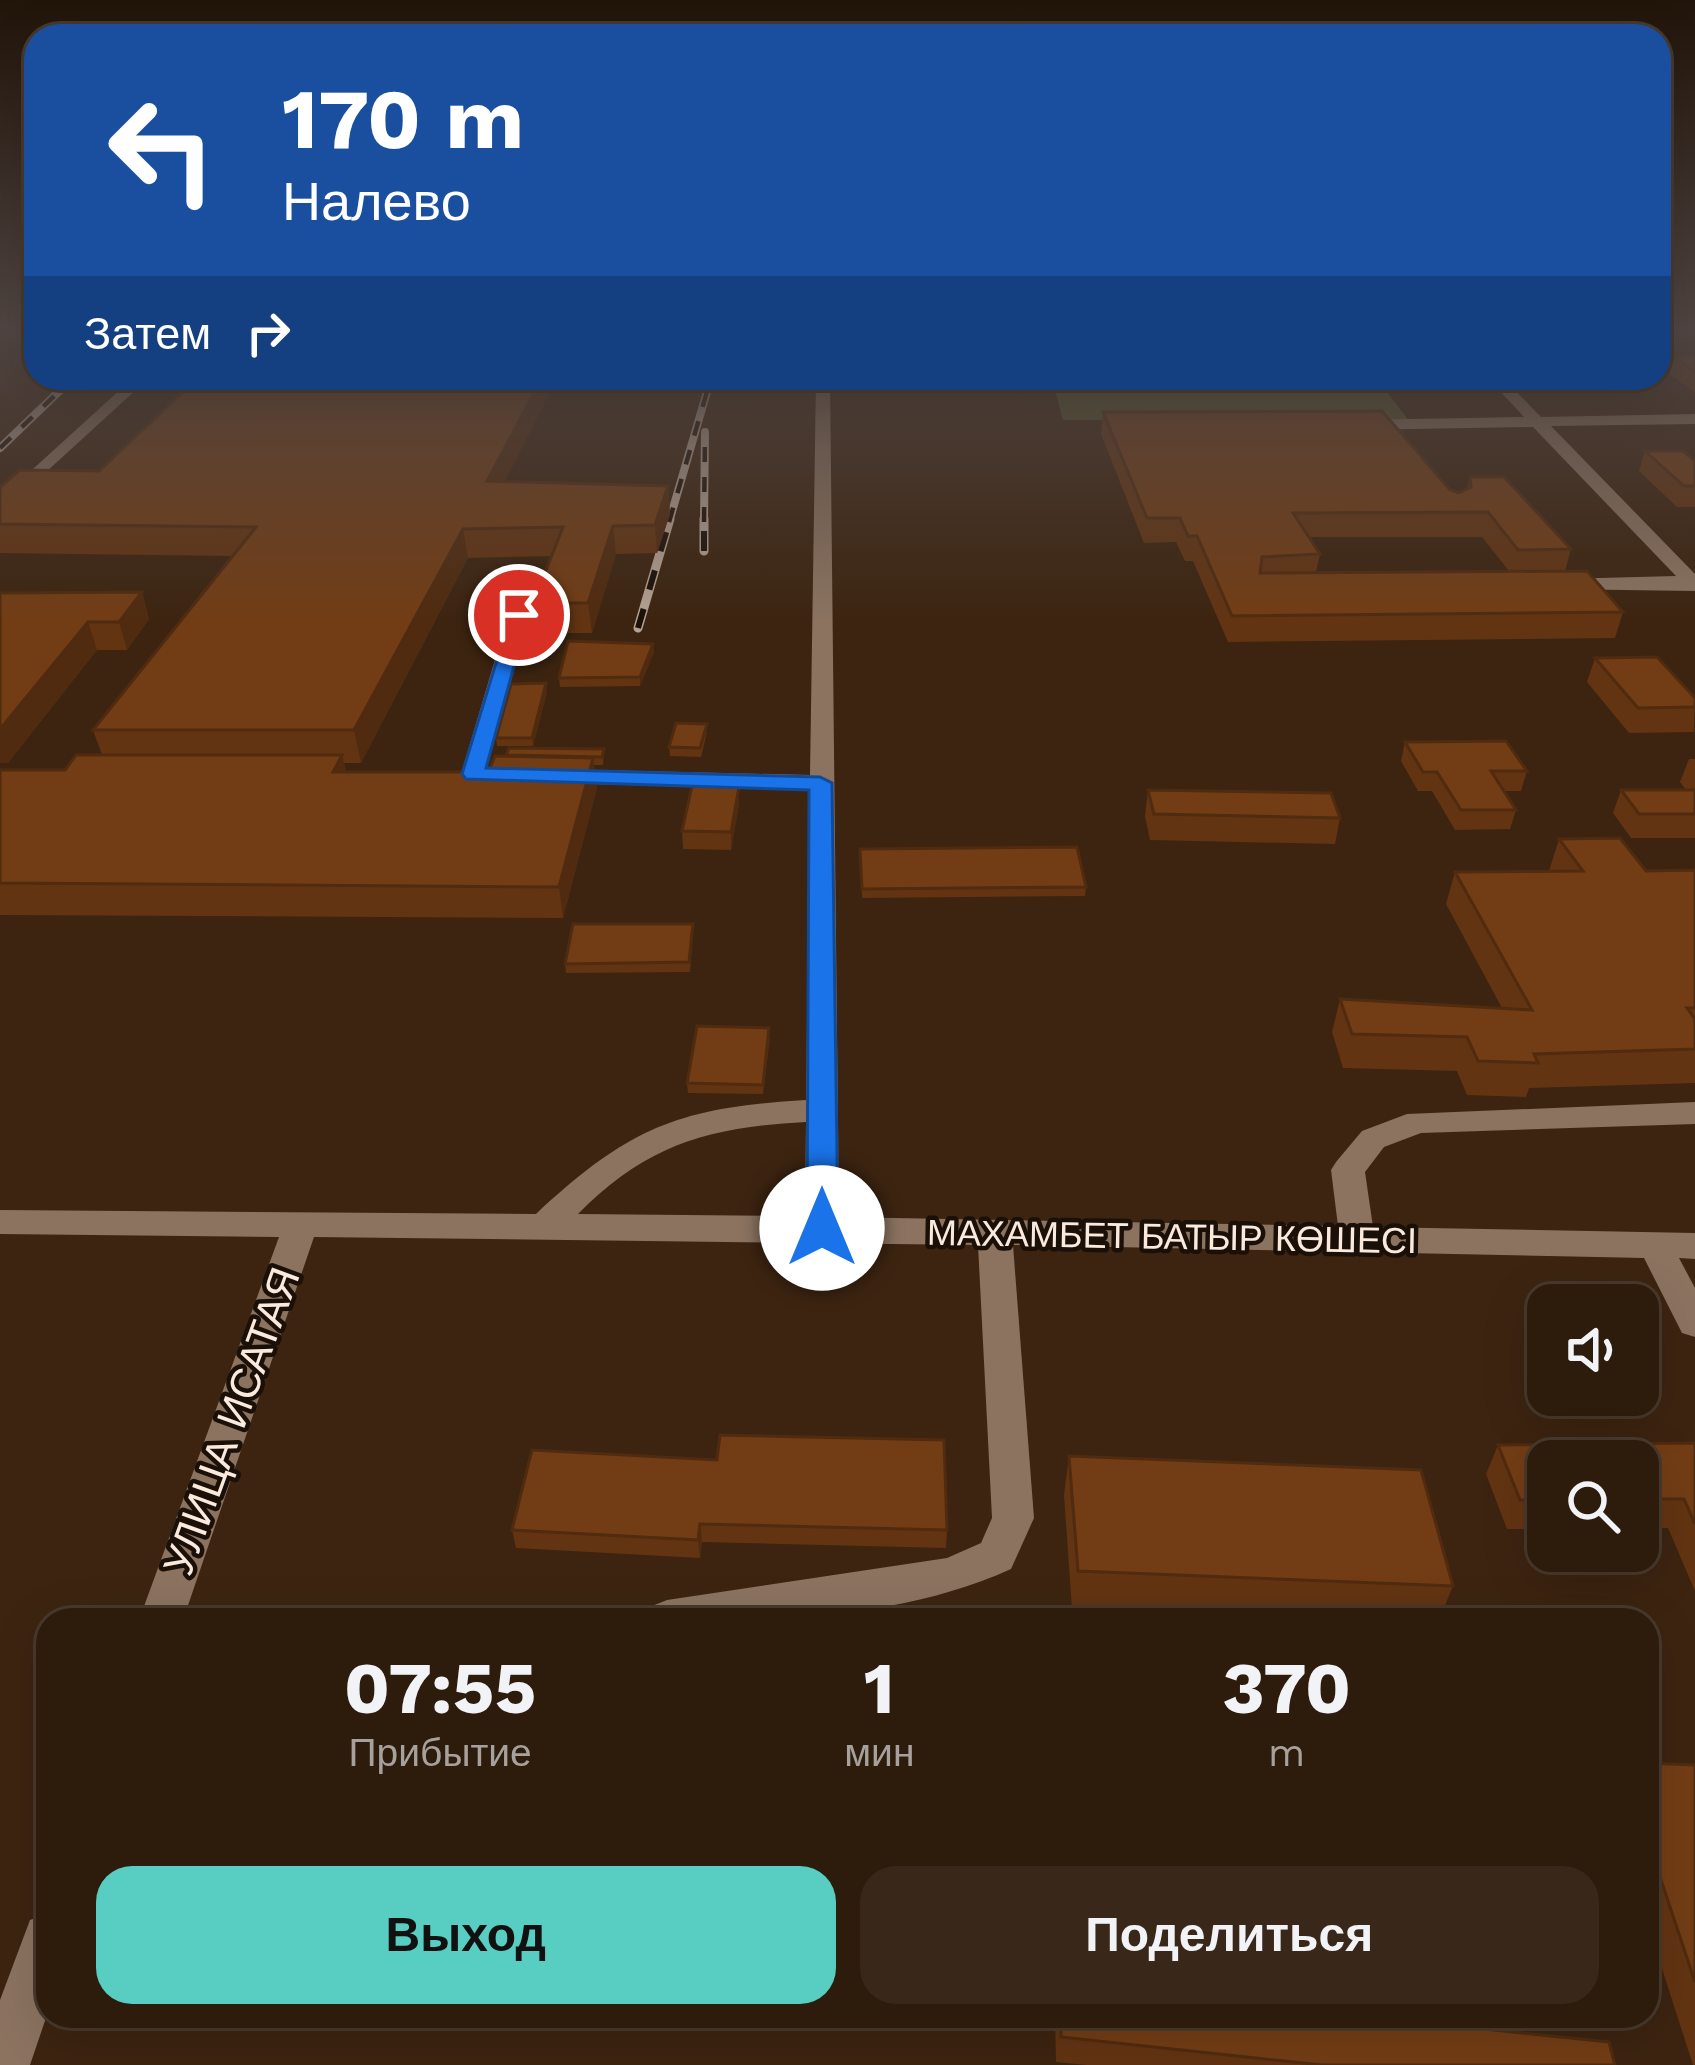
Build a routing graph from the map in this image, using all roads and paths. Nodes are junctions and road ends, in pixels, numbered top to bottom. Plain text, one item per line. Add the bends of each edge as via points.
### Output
1 (87, 428) edge
2 (823, 428) edge
3 (1398, 428) edge
4 (1541, 428) edge
5 (1407, 442) edge
6 (0, 509) edge
7 (530, 576) dead end
8 (1694, 584) edge
9 (1526, 586) edge
10 (473, 774) edge
11 (541, 775) edge
12 (820, 783) junction
13 (822, 1110) junction
14 (1695, 1113) edge
15 (0, 1222) edge
16 (302, 1222) junction
17 (546, 1225) junction
18 (822, 1228) junction
19 (995, 1232) junction
20 (1357, 1239) junction
21 (1655, 1246) junction
22 (1695, 1246) edge
23 (1695, 1323) edge
24 (164, 1608) edge
25 (744, 1608) edge
26 (36, 1971) edge
27 (3, 2065) edge

1 - 6 street
2 - 12 street
3 - 5 street
4 - 8 street
7 - 10 street
8 - 9 street
11 - 12 street
12 - 13 street
13 - 17 street via 719,1118 675,1131 616,1162
13 - 18 street
14 - 20 street via 1418,1122 1373,1138 1348,1170
15 - 16 street, МАХАМБЕТ БАТЫР КӨШЕСІ
16 - 17 street, МАХАМБЕТ БАТЫР КӨШЕСІ
16 - 24 street, УЛИЦА ИСАТАЯ
17 - 18 street, МАХАМБЕТ БАТЫР КӨШЕСІ
18 - 19 street, МАХАМБЕТ БАТЫР КӨШЕСІ
19 - 20 street, МАХАМБЕТ БАТЫР КӨШЕСІ
19 - 25 street via 1013,1518 996,1556 951,1576
20 - 21 street, МАХАМБЕТ БАТЫР КӨШЕСІ
21 - 22 street, МАХАМБЕТ БАТЫР КӨШЕСІ
21 - 23 street
26 - 27 street

